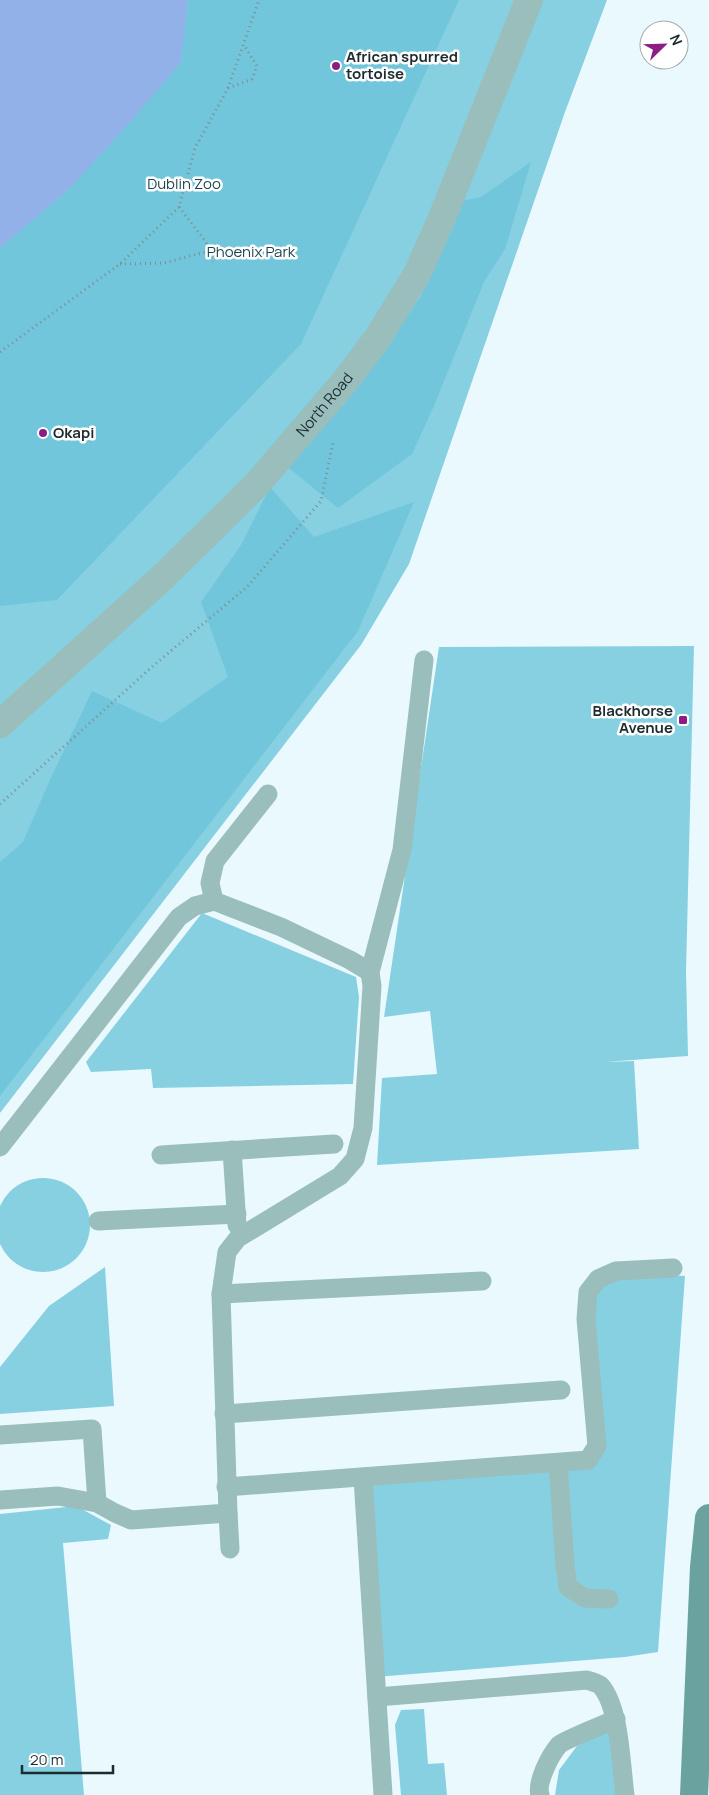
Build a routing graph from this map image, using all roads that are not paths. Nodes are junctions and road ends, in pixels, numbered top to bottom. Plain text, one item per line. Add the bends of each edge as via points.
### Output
1 (529, 0) edge
2 (424, 660) dead end
3 (0, 724) edge
4 (268, 794) dead end
5 (214, 901) junction
6 (370, 972) junction
7 (334, 1144) dead end
8 (0, 1147) edge
9 (232, 1150) junction
10 (161, 1155) dead end
11 (236, 1214) junction
12 (98, 1221) dead end
13 (238, 1238) junction
14 (673, 1268) dead end
15 (482, 1281) dead end
16 (221, 1294) junction
17 (561, 1390) dead end
18 (224, 1414) junction
19 (0, 1435) edge
20 (558, 1463) junction
21 (363, 1478) junction
22 (226, 1487) junction
23 (0, 1500) edge
24 (97, 1502) junction
25 (228, 1513) junction
26 (709, 1518) edge
27 (230, 1549) dead end
28 (609, 1599) dead end
29 (377, 1697) junction
30 (616, 1719) junction
31 (384, 1795) edge
32 (540, 1795) edge
33 (625, 1795) edge
34 (694, 1795) edge

1 - 3 street, North Road via 421,266 377,339 257,484 165,575
2 - 6 lane via 402,850
4 - 5 lane via 215,861 210,883
5 - 6 lane via 281,927
5 - 8 lane via 195,906 180,917
6 - 13 lane via 372,986 363,1128 355,1160 340,1176
7 - 9 lane
9 - 10 lane
9 - 11 lane
11 - 12 lane
11 - 13 lane
13 - 16 lane via 227,1252
14 - 20 lane via 616,1271 598,1279 588,1292 586,1319 597,1446 588,1460
15 - 16 lane
16 - 18 lane
17 - 18 lane
18 - 22 lane
19 - 24 lane via 92,1429
20 - 21 lane
20 - 28 lane via 568,1587 585,1598
21 - 22 lane
21 - 29 lane
22 - 25 lane
23 - 24 lane via 58,1496
24 - 25 lane via 131,1520
25 - 27 lane
26 - 34 main road
29 - 30 lane via 587,1680 600,1685
29 - 31 lane
30 - 32 lane via 559,1744 544,1770 538,1789
30 - 33 lane

